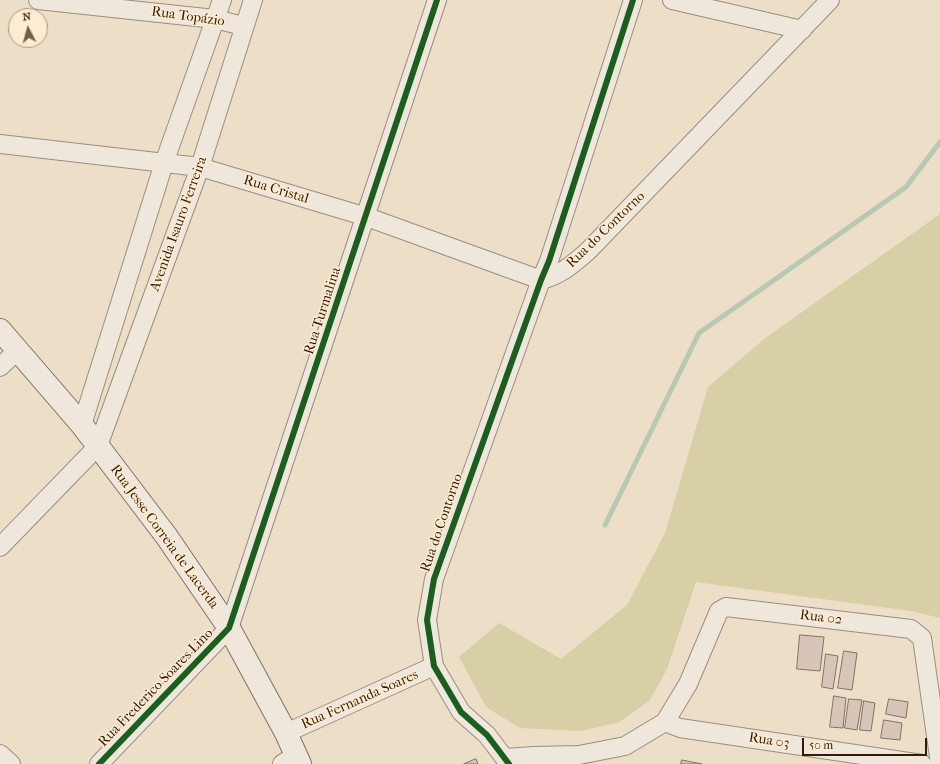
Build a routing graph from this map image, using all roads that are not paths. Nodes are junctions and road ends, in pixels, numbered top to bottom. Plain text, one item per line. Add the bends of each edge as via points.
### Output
1 (38, 0) edge
2 (222, 0) edge
3 (253, 0) edge
4 (438, 0) edge
5 (633, 0) edge
6 (672, 0) edge
7 (830, 0) edge
8 (215, 19) junction
9 (243, 26) junction
10 (802, 30) junction
11 (0, 144) edge
12 (164, 163) junction
13 (200, 167) junction
14 (366, 217) junction
15 (541, 280) junction
16 (0, 330) edge
17 (16, 350) junction
18 (0, 367) edge
19 (82, 425) junction
20 (98, 446) junction
21 (0, 547) edge
22 (719, 611) joint
23 (230, 628) junction
24 (434, 666) junction
25 (664, 722) junction
26 (286, 733) junction
27 (0, 754) edge
28 (293, 761) edge
29 (508, 761) edge
30 (11, 764) edge
31 (99, 764) edge
32 (922, 764) edge
33 (940, 764) edge

1 - 8 street, Rua Topázio
2 - 8 street, Avenida Isauro Ferreira
3 - 9 street, Avenida Isauro Ferreira
4 - 14 street, Rua Turmalina
5 - 15 street
6 - 10 street
7 - 10 street, Rua do Contorno
8 - 9 street, Rua Topázio
8 - 12 street, Avenida Isauro Ferreira
9 - 13 street, Avenida Isauro Ferreira
10 - 15 street, Rua do Contorno via 588,251 554,277
11 - 12 street, Rua Cristal
12 - 13 street, Rua Cristal
12 - 19 street, Avenida Isauro Ferreira
13 - 14 street, Rua Cristal
13 - 20 street, Avenida Isauro Ferreira
14 - 15 street, Rua Cristal
14 - 23 street, Rua Turmalina
15 - 24 street, Rua do Contorno via 434,579 427,620
16 - 17 main road, Rua Jesse Correia de Lacerda
17 - 18 street
17 - 19 main road, Rua Jesse Correia de Lacerda
19 - 20 main road, Rua Jesse Correia de Lacerda
20 - 21 street
20 - 23 main road, Rua Jesse Correia de Lacerda via 167,537
22 - 25 street, Rua do Contorno via 688,684
22 - 33 street, Rua 02 via 726,606 911,629 922,638
23 - 26 main road, Rua Jesse Correia de Lacerda
23 - 31 street, Rua Frederico Soares Lino
24 - 26 street, Rua Fernanda Soares
24 - 29 street, Rua do Contorno via 461,712 488,735
25 - 29 street, Rua do Contorno via 625,746 579,755 533,756
25 - 32 street, Rua 03 via 680,728
26 - 28 main road, Rua Jesse Correia de Lacerda
27 - 30 street

